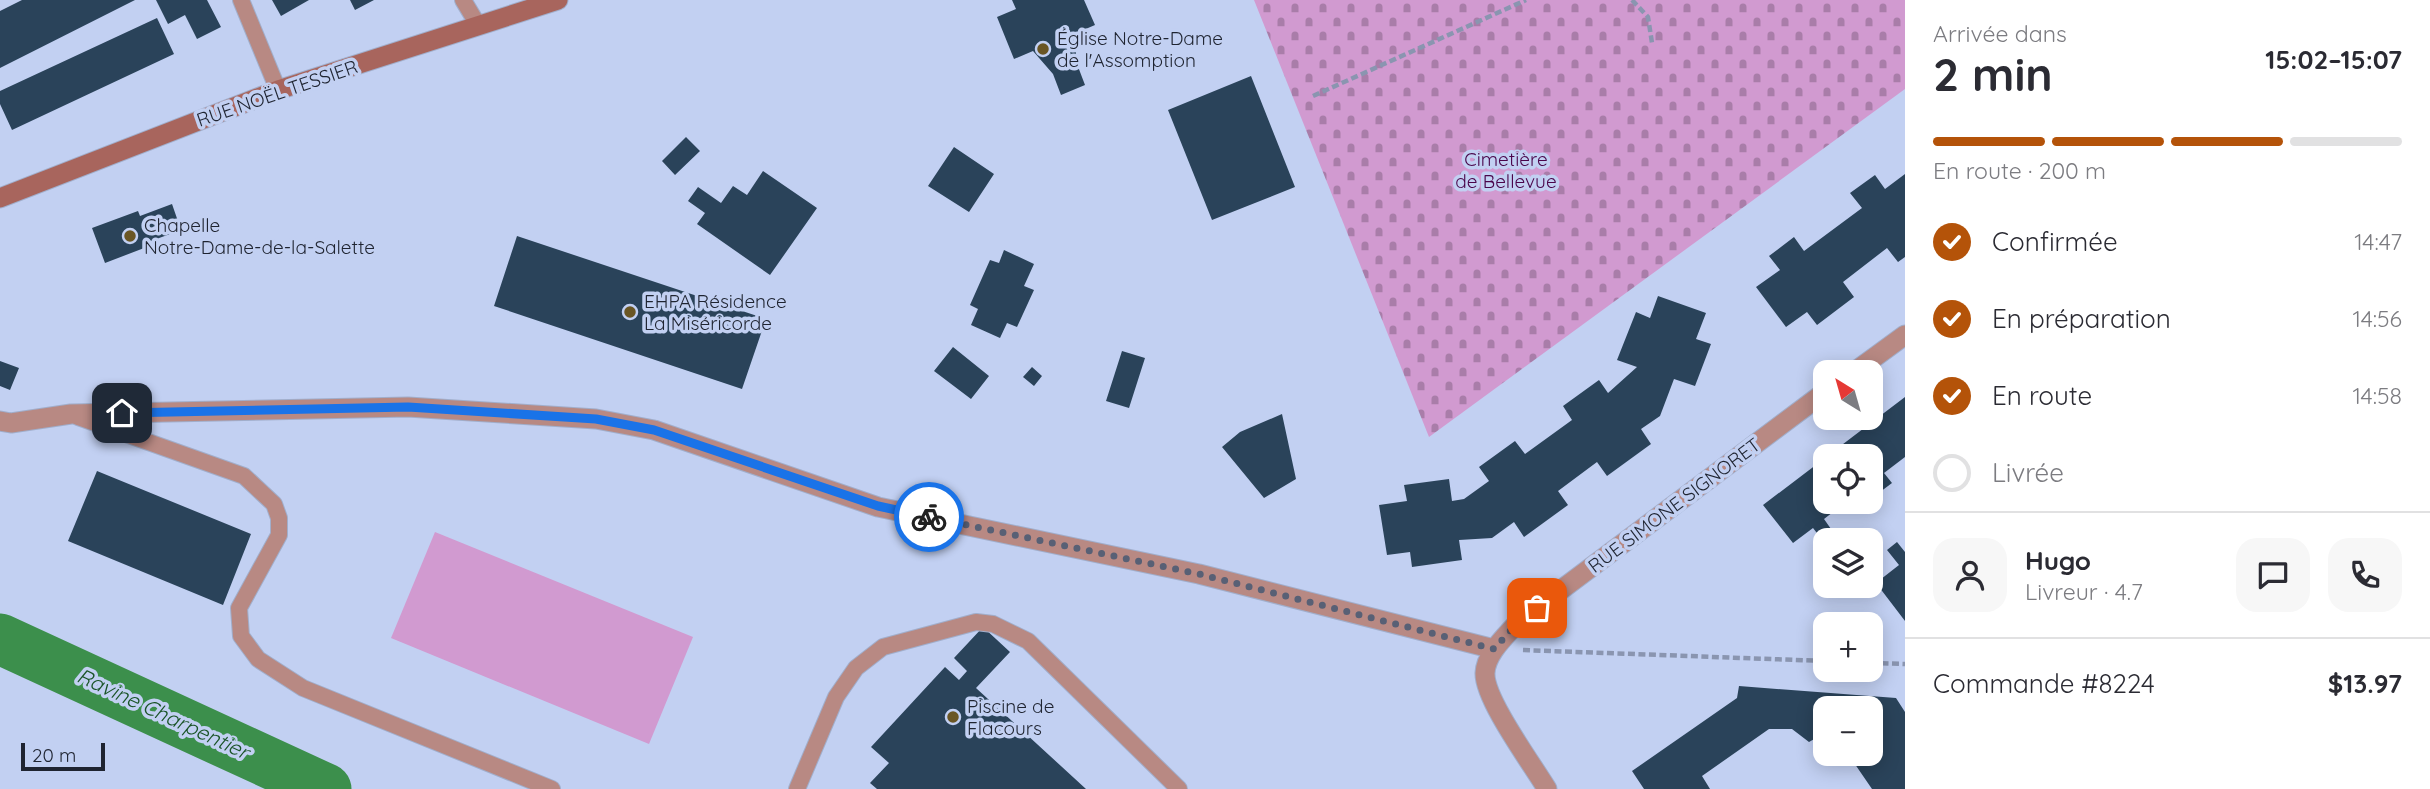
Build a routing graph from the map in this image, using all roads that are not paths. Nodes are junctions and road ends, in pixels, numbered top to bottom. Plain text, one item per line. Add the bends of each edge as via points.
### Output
1 (241, 0) edge
2 (463, 0) edge
3 (558, 0) edge
4 (478, 25) junction
5 (278, 90) junction
6 (0, 198) edge
7 (1905, 335) edge
8 (1871, 360) edge
9 (1813, 401) edge
10 (71, 414) junction
11 (0, 421) edge
12 (1494, 649) junction
13 (552, 789) edge
14 (797, 789) edge
15 (1180, 789) edge
16 (1547, 789) edge

1 - 5 lane
2 - 4 lane
3 - 4 main road, RUE NOËL TESSIER
4 - 5 main road, RUE NOËL TESSIER
5 - 6 main road, RUE NOËL TESSIER
7 - 8 street
9 - 12 street, RUE SIMONE SIGNORET via 1518,622
10 - 11 street
10 - 12 street via 408,407 596,419 654,430 878,506 1199,574
10 - 13 lane via 244,477 274,504 279,535 239,608 241,636 258,659 303,688
12 - 16 street via 1485,671 1489,694
14 - 15 lane via 836,697 856,668 883,647 976,622 993,624 1028,641

